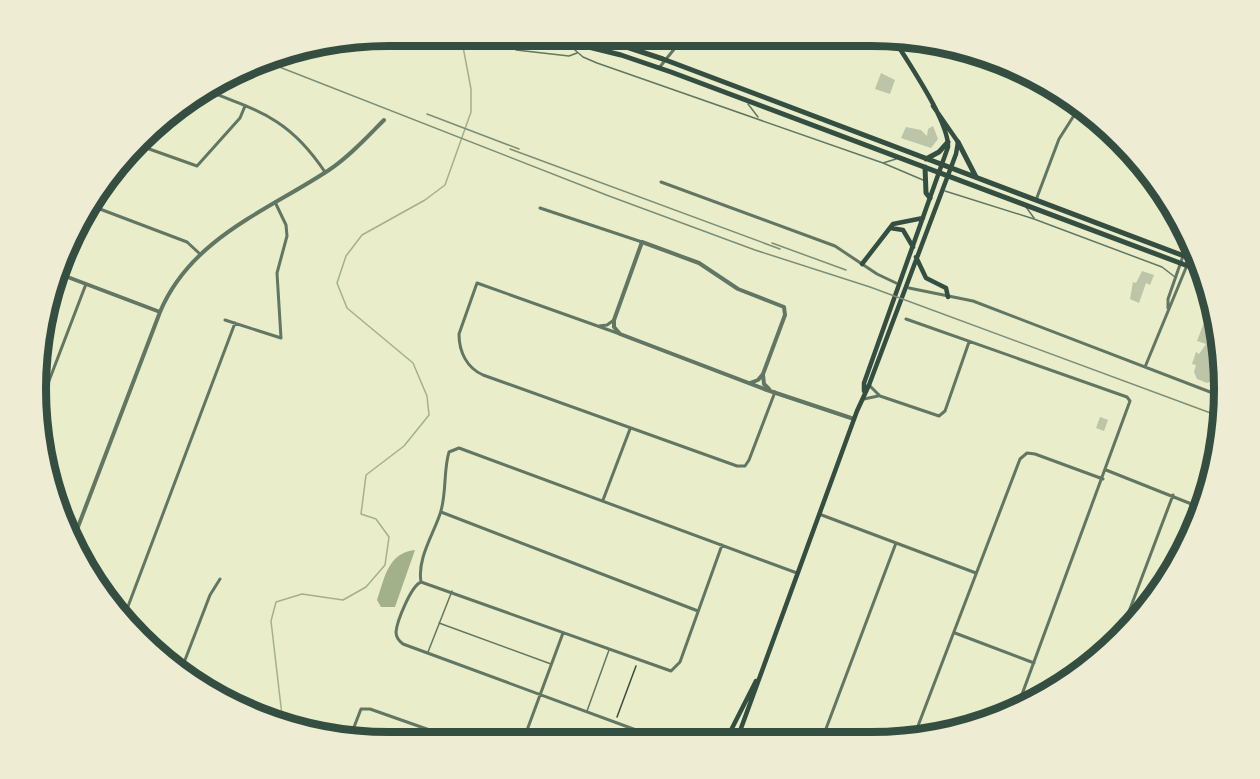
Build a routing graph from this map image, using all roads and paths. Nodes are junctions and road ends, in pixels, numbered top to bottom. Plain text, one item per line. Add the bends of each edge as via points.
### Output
1 (570, 46) edge
2 (582, 46) edge
3 (623, 46) edge
4 (675, 46) edge
5 (899, 48) edge
6 (516, 50) dead end
7 (577, 53) junction
8 (663, 59) junction
9 (659, 68) junction
10 (215, 94) edge
11 (746, 100) junction
12 (245, 106) junction
13 (933, 106) junction
14 (1076, 115) edge
15 (758, 118) junction
16 (384, 120) dead end
17 (948, 142) junction
18 (958, 142) junction
19 (146, 148) edge
20 (898, 157) junction
21 (926, 159) junction
22 (882, 163) junction
23 (943, 165) junction
24 (925, 167) junction
25 (950, 167) junction
26 (325, 172) junction
27 (939, 173) junction
28 (946, 176) junction
29 (976, 177) junction
30 (926, 181) junction
31 (661, 183) dead end
32 (940, 191) junction
33 (930, 198) junction
34 (1036, 200) junction
35 (275, 202) junction
36 (1025, 205) junction
37 (98, 208) edge
38 (540, 208) dead end
39 (923, 218) junction
40 (1034, 219) junction
41 (890, 228) junction
42 (642, 242) junction
43 (913, 247) junction
44 (200, 254) junction
45 (1183, 256) junction
46 (916, 257) junction
47 (1187, 257) edge
48 (862, 264) junction
49 (1180, 264) junction
50 (1188, 266) joint
51 (66, 276) edge
52 (1176, 278) junction
53 (86, 284) junction
54 (903, 284) junction
55 (948, 297) junction
56 (897, 303) junction
57 (1168, 308) junction
58 (160, 312) junction
59 (906, 319) dead end
60 (225, 320) dead end
61 (614, 320) junction
62 (235, 323) junction
63 (597, 326) junction
64 (620, 334) junction
65 (969, 342) junction
66 (1145, 367) junction
67 (764, 374) junction
68 (750, 383) junction
69 (869, 385) junction
70 (46, 389) edge
71 (770, 390) junction
72 (864, 391) junction
73 (775, 392) junction
74 (1214, 392) edge
75 (880, 396) junction
76 (861, 400) junction
77 (854, 419) junction
78 (630, 429) junction
79 (1106, 470) junction
80 (1103, 479) junction
81 (1173, 495) junction
82 (603, 501) junction
83 (1193, 504) edge
84 (441, 512) junction
85 (819, 514) junction
86 (77, 530) edge
87 (896, 543) junction
88 (722, 545) junction
89 (796, 573) junction
90 (976, 573) junction
91 (220, 579) dead end
92 (421, 582) junction
93 (452, 591) junction
94 (127, 610) edge
95 (698, 611) junction
96 (1127, 617) edge
97 (439, 623) junction
98 (563, 632) junction
99 (954, 632) junction
100 (610, 650) junction
101 (428, 654) junction
102 (1034, 663) junction
103 (184, 664) edge
104 (551, 664) junction
105 (636, 666) dead end
106 (758, 678) junction
107 (540, 695) junction
108 (1021, 697) edge
109 (587, 712) junction
110 (617, 718) dead end
111 (917, 730) edge
112 (352, 731) edge
113 (435, 732) edge
114 (526, 732) edge
115 (641, 732) edge
116 (729, 732) edge
117 (740, 732) edge
118 (825, 732) edge

1 - 7 lane
2 - 9 highway
3 - 8 highway
4 - 8 street
5 - 13 main road
6 - 7 lane via 569,56
7 - 15 lane
8 - 9 street
8 - 21 highway
9 - 11 highway
10 - 12 street
11 - 15 lane
11 - 20 highway
12 - 19 street via 240,118 197,166
12 - 26 street via 268,114 287,127
13 - 17 main road
13 - 18 main road
14 - 34 street via 1059,138
15 - 22 lane
16 - 26 street
17 - 21 highway
17 - 23 main road
18 - 25 main road
18 - 29 highway
20 - 22 lane
20 - 24 highway
21 - 23 highway
22 - 30 lane
23 - 25 highway
23 - 27 main road
24 - 27 highway
24 - 30 highway
25 - 28 main road
25 - 29 highway
26 - 35 street
27 - 28 highway
27 - 33 main road
28 - 32 main road
28 - 36 highway
29 - 34 highway
30 - 33 highway
31 - 48 street via 827,243
32 - 40 lane
32 - 46 main road
33 - 39 main road
34 - 45 highway
35 - 44 street via 237,224
35 - 62 street via 287,236 277,273 280,338
36 - 40 lane
36 - 49 highway
37 - 44 street via 187,242
38 - 42 street
39 - 41 main road via 898,222
39 - 43 main road
40 - 52 lane via 1162,267
41 - 43 main road via 903,230
41 - 48 main road
42 - 61 street
42 - 67 street via 699,263 738,289 784,307 785,315
43 - 54 main road
44 - 58 street via 171,289
45 - 47 highway
45 - 49 street
46 - 54 main road
46 - 55 main road via 926,278 944,286
48 - 54 street
49 - 50 highway
49 - 52 street
50 - 57 street
51 - 53 street
52 - 57 street
53 - 58 street
53 - 70 street
54 - 55 street
54 - 56 main road
55 - 66 street via 973,301
56 - 69 main road
56 - 72 main road
57 - 66 street
58 - 86 street
59 - 65 street
60 - 62 street
61 - 63 street via 607,326
61 - 64 street
62 - 94 street
63 - 64 street
63 - 78 street via 477,283 459,334 465,358 475,371
64 - 68 street
65 - 75 street via 945,411 939,416
65 - 79 street via 1130,400
66 - 74 street
67 - 68 street
67 - 71 street via 764,384
68 - 71 street
69 - 72 main road
69 - 75 street
71 - 73 street
72 - 76 main road
73 - 77 street
73 - 78 street via 745,466
75 - 76 street
76 - 77 main road
77 - 85 main road
78 - 82 street
79 - 80 street
79 - 81 street
80 - 90 street via 1027,453 1020,459
80 - 102 street
81 - 83 street
81 - 96 street
82 - 84 street via 459,447 449,452
82 - 88 street
84 - 92 street via 420,567
84 - 95 street
85 - 87 street
85 - 89 main road
87 - 90 street
87 - 118 street
88 - 89 street
88 - 95 street
89 - 106 main road
90 - 99 street
91 - 103 street
92 - 93 street
92 - 101 street via 411,590 397,630 403,644
93 - 97 lane
93 - 98 street
95 - 100 street via 675,669 667,671
97 - 101 lane
97 - 104 lane
98 - 100 street
98 - 104 street
99 - 102 street
99 - 111 street
100 - 109 lane
101 - 107 street
102 - 108 street
104 - 107 street
105 - 110 path
106 - 116 main road
106 - 117 main road
107 - 109 street
107 - 114 street
109 - 115 street
112 - 113 street via 361,710 370,709

